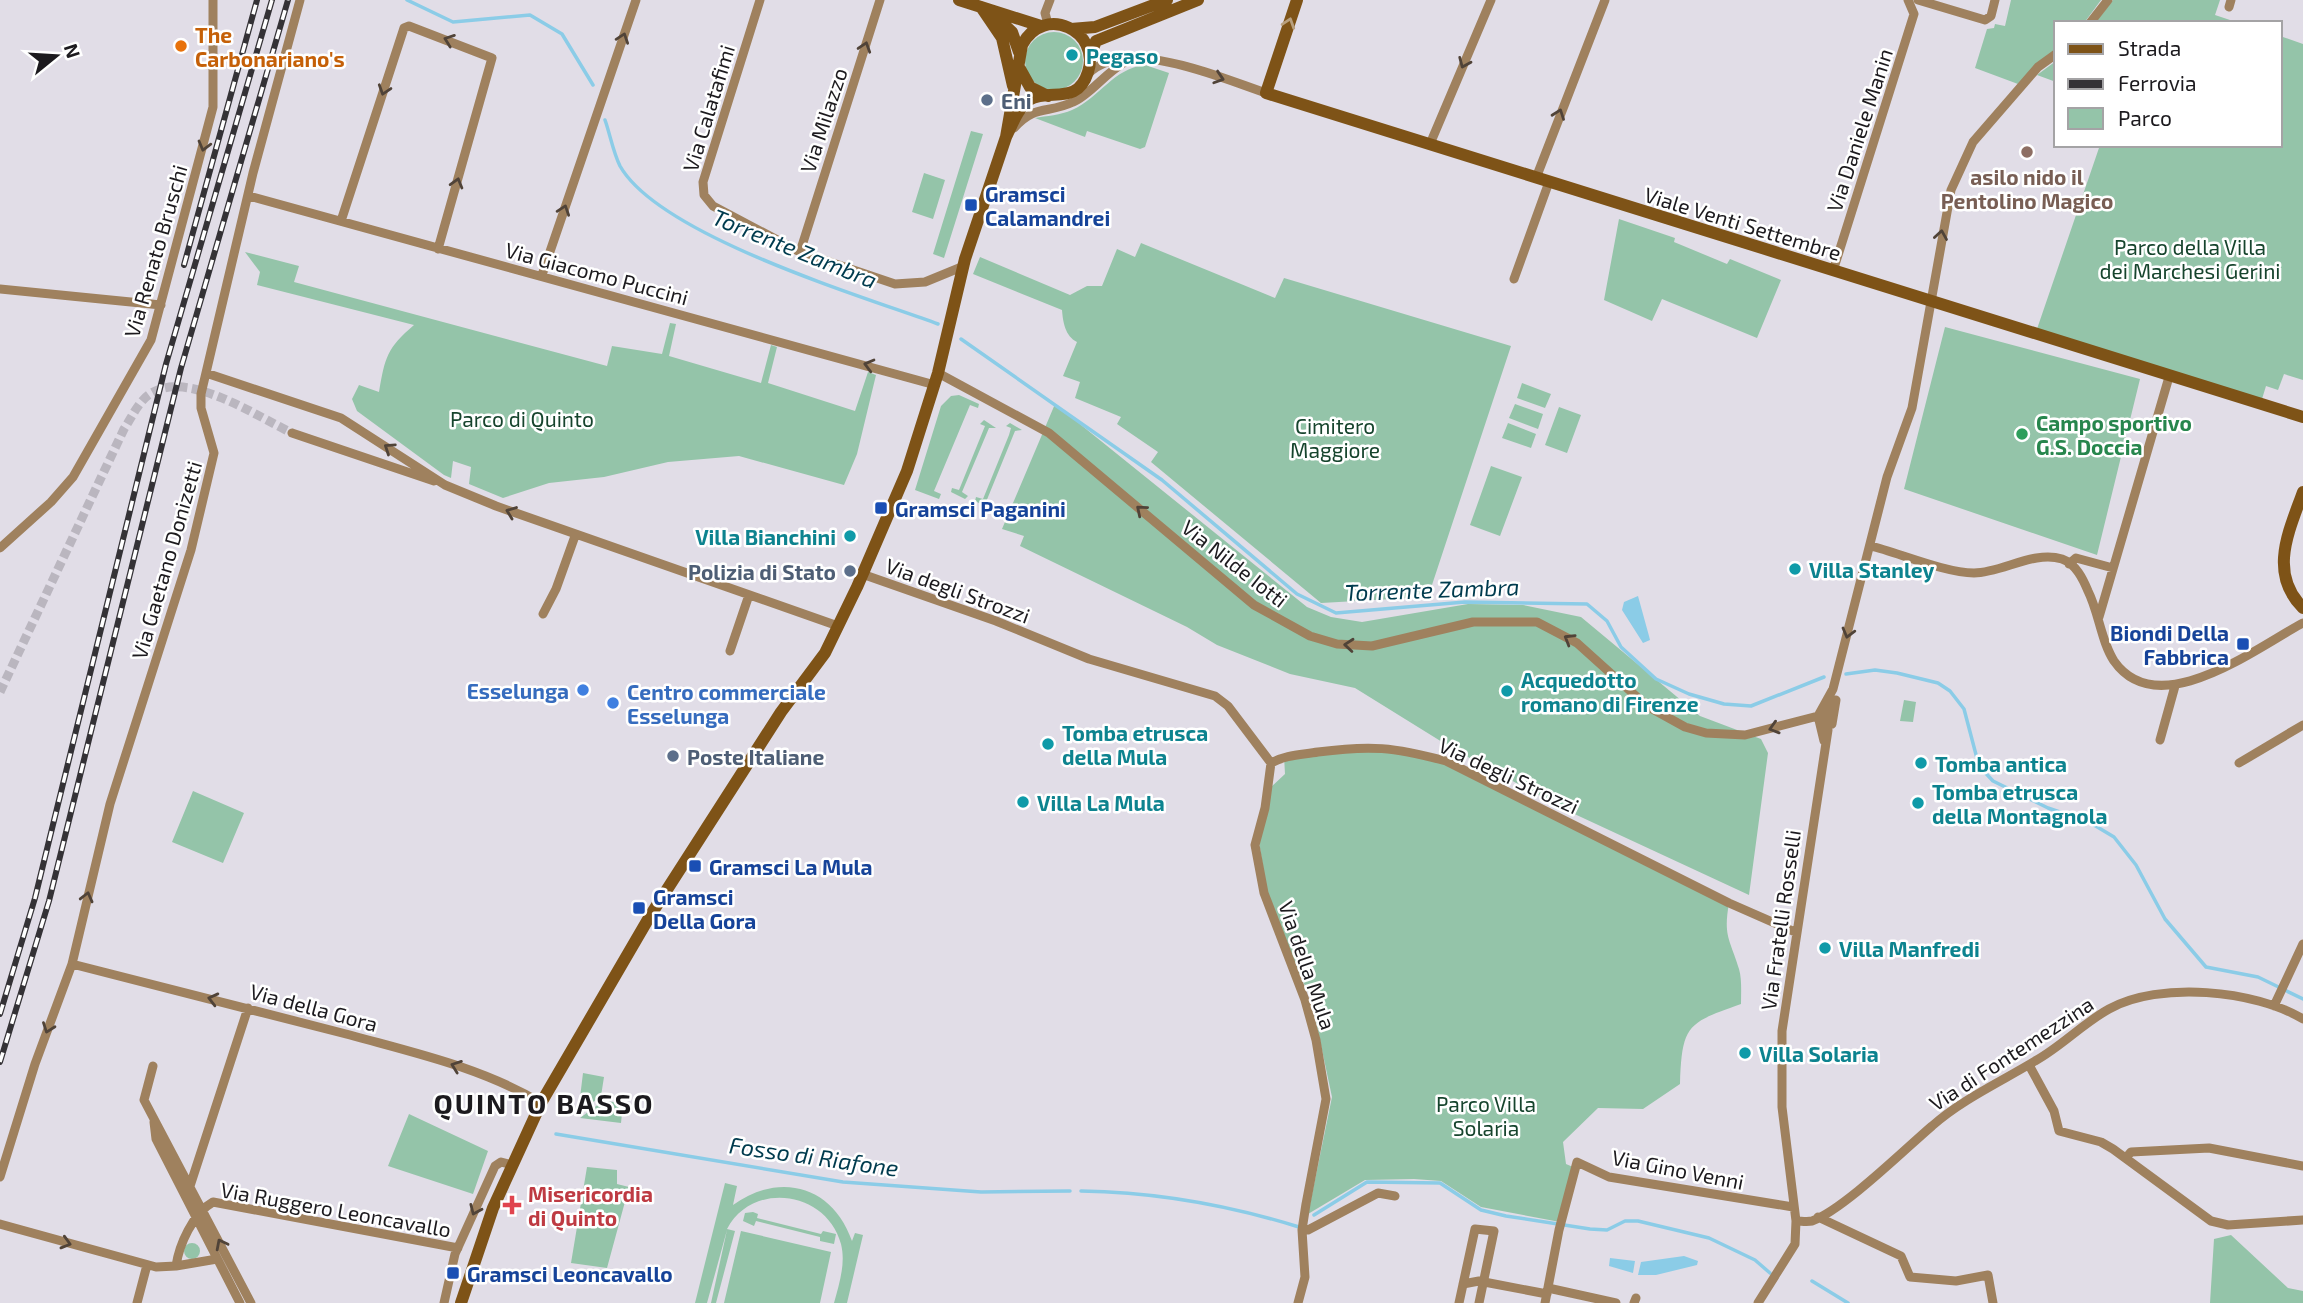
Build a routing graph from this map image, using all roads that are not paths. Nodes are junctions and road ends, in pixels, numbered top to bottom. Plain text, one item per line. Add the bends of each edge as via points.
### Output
1 (213, 0) edge
2 (300, 0) edge
3 (636, 0) edge
4 (760, 0) edge
5 (880, 0) edge
6 (960, 0) edge
7 (1050, 0) edge
8 (1167, 0) edge
9 (1198, 0) edge
10 (1297, 0) edge
11 (1491, 0) edge
12 (1605, 0) edge
13 (1908, 0) edge
14 (1918, 0) edge
15 (1995, 0) edge
16 (2108, 0) edge
17 (981, 7) junction
18 (2092, 21) edge
19 (1044, 25) junction
20 (1071, 29) junction
21 (1019, 52) junction
22 (2054, 55) edge
23 (1090, 57) junction
24 (1132, 59) junction
25 (1019, 68) junction
26 (1087, 76) junction
27 (1266, 93) junction
28 (1015, 94) junction
29 (1048, 96) junction
30 (1006, 137) junction
31 (1430, 144) junction
32 (1536, 178) junction
33 (1549, 182) junction
34 (249, 196) junction
35 (341, 221) junction
36 (438, 249) junction
37 (800, 252) junction
38 (964, 266) junction
39 (1833, 271) junction
40 (542, 275) junction
41 (1514, 279) dead end
42 (0, 289) edge
43 (1931, 303) junction
44 (161, 305) junction
45 (206, 373) junction
46 (2169, 377) junction
47 (936, 379) junction
48 (2303, 417) edge
49 (292, 433) tunnel mouth
50 (445, 485) junction
51 (2303, 492) edge
52 (575, 536) junction
53 (1871, 546) junction
54 (0, 548) edge
55 (2069, 564) junction
56 (2113, 568) junction
57 (862, 574) junction
58 (749, 595) junction
59 (2303, 608) edge
60 (543, 614) dead end
61 (2099, 618) junction
62 (2303, 623) edge
63 (838, 626) junction
64 (730, 651) dead end
65 (2175, 686) junction
66 (1818, 716) junction
67 (2303, 725) edge
68 (2160, 740) dead end
69 (1270, 763) junction
70 (2239, 763) dead end
71 (1796, 932) junction
72 (2303, 944) edge
73 (72, 964) junction
74 (2274, 1006) junction
75 (248, 1007) junction
76 (2303, 1019) edge
77 (2029, 1065) junction
78 (153, 1066) dead end
79 (541, 1103) junction
80 (154, 1121) junction
81 (2126, 1158) junction
82 (512, 1165) junction
83 (2303, 1166) edge
84 (0, 1177) edge
85 (190, 1186) junction
86 (1395, 1196) dead end
87 (1793, 1207) junction
88 (203, 1211) junction
89 (1818, 1217) junction
90 (2303, 1220) edge
91 (1796, 1221) junction
92 (0, 1224) edge
93 (1302, 1230) junction
94 (458, 1248) junction
95 (217, 1259) junction
96 (148, 1265) junction
97 (176, 1266) junction
98 (1484, 1282) junction
99 (1463, 1284) junction
100 (1547, 1295) edge
101 (137, 1303) edge
102 (240, 1303) edge
103 (251, 1303) edge
104 (444, 1303) edge
105 (461, 1303) edge
106 (1298, 1303) edge
107 (1459, 1303) edge
108 (1479, 1303) edge
109 (1616, 1303) edge
110 (1758, 1303) edge
111 (1993, 1303) edge

1 -> 44 street, Via Renato Bruschi via 213,107
2 - 34 street, Via Gaetano Donizetti
40 -> 3 street
4 - 37 street, Via Calatafimi via 703,192 713,206
37 -> 5 street, Via Milazzo
6 - 17 main road
7 - 19 street
8 - 20 main road via 1095,27
9 - 23 main road via 1096,41
27 -> 10 main road
11 -> 31 street
32 -> 12 street
13 - 39 street, Via Daniele Manin via 1914,14
14 - 15 street via 1985,20 1992,16
16 - 18 street
17 - 19 main road
17 - 21 main road via 1006,24
17 - 28 main road via 1002,38
19 - 20 main road
19 - 21 main road via 1030,33
20 - 23 main road via 1085,42
21 - 25 main road
43 -> 22 street via 1944,218 1964,160 1973,142 2038,67
23 - 26 main road
24 - 26 street, Viale Venti Settembre via 1097,66
24 -> 27 street, Viale Venti Settembre via 1172,64
24 - 30 street via 1104,75 1076,101 1025,116
25 - 28 main road
25 - 29 main road via 1030,87
26 - 29 main road via 1073,92
27 - 31 main road, Viale Venti Settembre
28 - 30 main road
29 - 30 main road via 1024,105
30 - 38 main road
31 - 32 main road, Viale Venti Settembre
32 - 33 main road, Viale Venti Settembre
33 - 39 main road, Viale Venti Settembre
33 - 41 street
34 - 35 street, Via Giacomo Puccini
34 - 45 street, Via Gaetano Donizetti
35 - 36 street, Via Giacomo Puccini
36 -> 35 street via 491,56 407,26
36 - 40 street, Via Giacomo Puccini
37 - 38 street, Via Calatafimi via 903,285 925,282
38 - 47 main road
39 - 43 main road, Viale Venti Settembre
47 -> 40 street, Via Giacomo Puccini
42 - 44 street
43 - 46 main road, Viale Venti Settembre
43 - 53 street via 1912,408 1887,477
44 - 54 street, Via Renato Bruschi via 151,340 73,477
50 -> 45 street via 341,418
73 -> 45 street, Via Gaetano Donizetti via 110,804 171,619 214,453 200,404
46 - 48 main road, Viale Venti Settembre
46 - 56 street
47 - 57 main road via 906,471
66 -> 47 street, Via Nilde Iotti via 1760,733 1706,733 1669,720 1647,706 1577,643 1537,622 1473,622 1372,646 1337,644 1310,636 1254,605 1032,422
49 - 50 street
52 -> 50 street
51 - 59 main road via 2283,558 2289,590
52 - 58 street
52 - 60 street
53 - 55 street via 1964,572 1982,573 2043,558 2063,559
53 -> 66 street via 1833,689
55 - 56 street via 2076,558
55 - 61 street via 2082,579
56 - 61 street
57 - 63 main road
57 - 69 street, Via degli Strozzi via 1089,659 1219,698
58 - 63 street
58 - 64 street
61 - 65 street via 2114,660 2127,675 2150,685
62 - 65 street via 2196,680
63 - 79 main road via 650,916
65 - 68 street
66 - 71 street, Via Fratelli Rosselli via 1824,741
67 - 70 street
69 - 71 street, Via degli Strozzi via 1284,757 1369,746 1446,761
69 - 93 street, Via della Mula via 1255,845 1264,893 1312,1026 1326,1099
71 - 87 street, Via Fratelli Rosselli via 1782,1031 1782,1107
72 - 74 street
75 -> 73 street, Via della Gora
73 -> 84 street, Via Gaetano Donizetti
74 - 76 street, Via di Fontemezzina
74 - 77 street, Via di Fontemezzina via 2220,993 2171,993 2127,1001 2094,1018
79 -> 75 street, Via della Gora via 449,1063
75 - 85 street
77 - 81 street via 2054,1111 2059,1131 2101,1142
77 - 89 street, Via di Fontemezzina via 1935,1123
78 - 80 street via 144,1101
79 - 82 main road
80 - 85 street
80 - 88 street via 156,1139
81 - 83 street via 2131,1152 2197,1147
81 - 90 street via 2211,1221 2228,1225
82 -> 94 street via 501,1162 495,1166
82 - 105 main road
85 - 88 street
86 - 93 street via 1378,1193
87 - 91 street, Via Fratelli Rosselli
87 - 100 street, Via Gino Venni via 1609,1177 1577,1162
88 - 94 street, Via Ruggero Leoncavallo via 224,1204
88 - 95 street
88 - 97 street via 181,1243
103 -> 88 street
89 - 91 street, Via di Fontemezzina
89 - 111 street via 1901,1256 1910,1278 1956,1281 1988,1275
91 - 110 street, Via Fratelli Rosselli via 1793,1251
92 -> 96 street
93 - 106 street, Via della Mula via 1305,1277
94 - 104 street
95 - 97 street
95 - 102 street
96 - 97 street
96 - 101 street
98 - 99 street
98 - 99 street via 1494,1231 1475,1229
98 - 100 street
98 - 108 street
99 - 107 street
100 - 109 street

